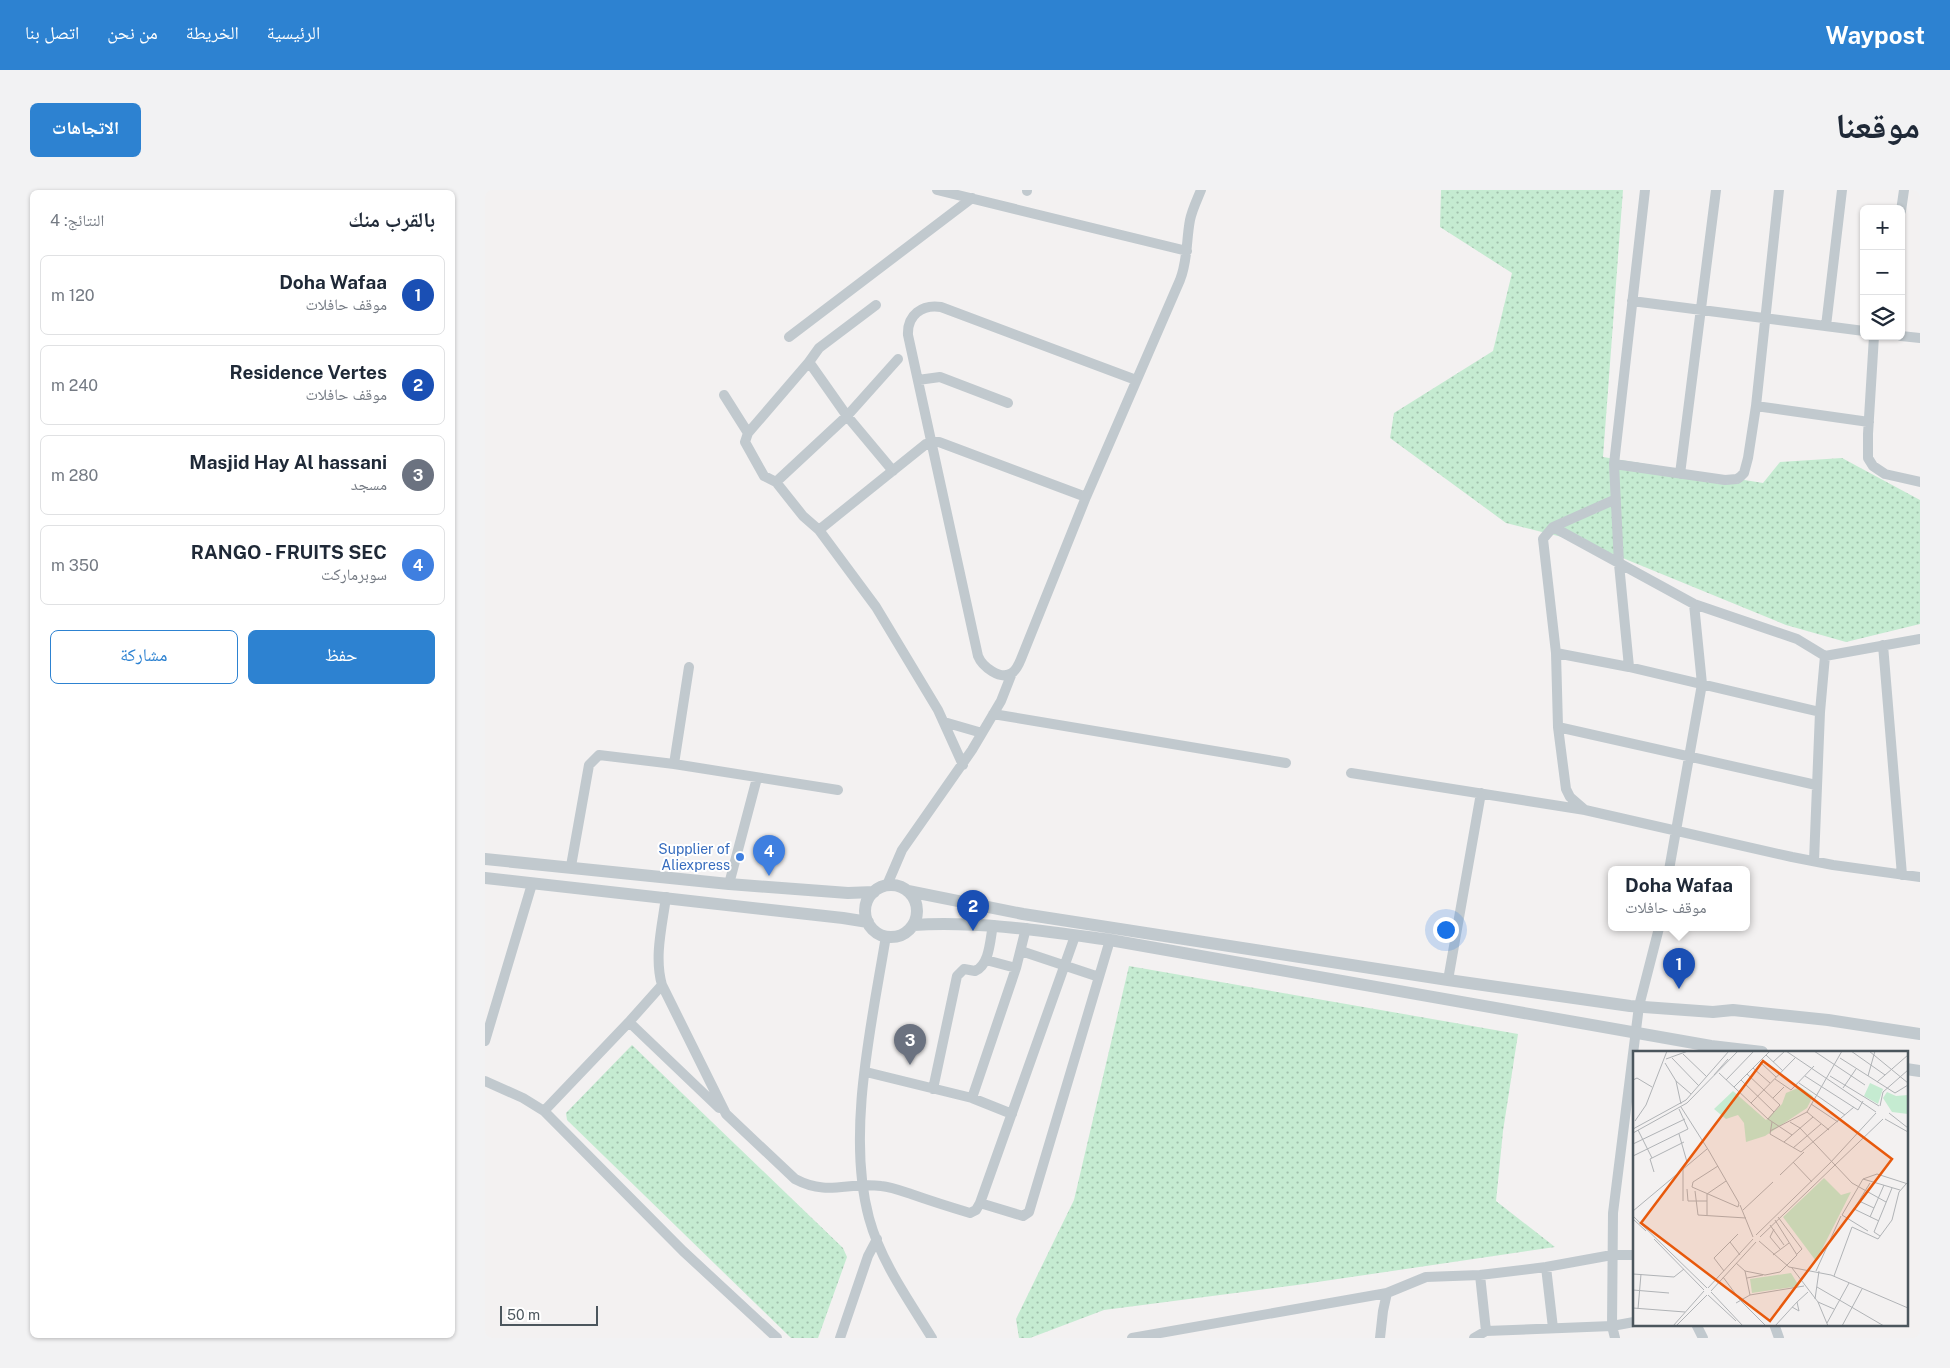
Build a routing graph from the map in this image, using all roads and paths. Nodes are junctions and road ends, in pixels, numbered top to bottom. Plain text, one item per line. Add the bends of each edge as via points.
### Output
1 (937, 190) edge
2 (1201, 190) edge
3 (1645, 190) edge
4 (1716, 190) edge
5 (1779, 190) edge
6 (1842, 190) edge
7 (1903, 190) edge
8 (972, 198) junction
9 (1902, 205) edge
10 (1187, 251) junction
11 (1632, 301) junction
12 (875, 305) dead end
13 (1701, 310) junction
14 (1765, 318) junction
15 (1826, 326) junction
16 (1860, 330) edge
17 (1905, 336) edge
18 (789, 337) dead end
19 (1920, 338) edge
20 (1874, 340) edge
21 (898, 359) dead end
22 (809, 362) junction
23 (918, 380) junction
24 (1137, 380) junction
25 (724, 395) dead end
26 (1008, 403) dead end
27 (1755, 406) junction
28 (847, 416) junction
29 (1869, 422) junction
30 (748, 433) junction
31 (932, 442) junction
32 (1614, 464) junction
33 (893, 471) junction
34 (1680, 474) junction
35 (776, 482) junction
36 (1920, 482) edge
37 (1086, 497) junction
38 (1616, 499) junction
39 (1553, 527) junction
40 (819, 530) junction
41 (1619, 564) junction
42 (1694, 604) junction
43 (1920, 639) edge
44 (1883, 644) junction
45 (1556, 653) junction
46 (1825, 656) junction
47 (689, 667) dead end
48 (1629, 667) junction
49 (1012, 673) junction
50 (1702, 684) junction
51 (1820, 712) junction
52 (993, 714) junction
53 (944, 722) junction
54 (1559, 727) junction
55 (982, 734) junction
56 (1689, 755) junction
57 (1285, 763) dead end
58 (675, 764) junction
59 (963, 765) junction
60 (1351, 773) dead end
61 (757, 778) junction
62 (1816, 785) junction
63 (838, 790) dead end
64 (1481, 794) junction
65 (1585, 810) junction
66 (1676, 832) junction
67 (485, 859) edge
68 (1814, 861) junction
69 (571, 866) junction
70 (1670, 866) edge
71 (1902, 874) junction
72 (1920, 877) edge
73 (485, 878) edge
74 (532, 884) junction
75 (729, 884) junction
76 (887, 886) junction
77 (874, 892) junction
78 (908, 892) junction
79 (665, 897) junction
80 (868, 922) junction
81 (913, 925) junction
82 (993, 925) junction
83 (1026, 928) junction
84 (1658, 931) edge
85 (886, 936) junction
86 (1075, 936) junction
87 (1110, 940) junction
88 (1021, 951) junction
89 (986, 960) junction
90 (1065, 964) junction
91 (1016, 968) junction
92 (1099, 977) junction
93 (1447, 980) junction
94 (662, 985) junction
95 (1639, 1006) junction
96 (629, 1022) junction
97 (1636, 1032) junction
98 (1920, 1034) edge
99 (485, 1041) edge
100 (1634, 1051) edge
101 (1754, 1051) edge
102 (1633, 1056) edge
103 (1907, 1069) edge
104 (1920, 1071) edge
105 (866, 1072) junction
106 (485, 1081) edge
107 (933, 1089) junction
108 (972, 1098) junction
109 (544, 1111) junction
110 (725, 1114) junction
111 (1012, 1114) junction
112 (862, 1186) junction
113 (980, 1203) junction
114 (877, 1239) junction
115 (1612, 1255) junction
116 (1633, 1255) edge
117 (1546, 1267) junction
118 (1480, 1275) junction
119 (1387, 1293) junction
120 (1633, 1322) edge
121 (1613, 1326) junction
122 (1696, 1326) edge
123 (1775, 1326) edge
124 (1553, 1328) junction
125 (1486, 1331) junction
126 (1540, 1333) edge
127 (777, 1338) edge
128 (840, 1338) edge
129 (932, 1338) edge
130 (1132, 1338) edge
131 (1380, 1338) edge
132 (1474, 1338) edge
133 (1615, 1338) edge
134 (1703, 1338) edge
135 (1779, 1338) edge

1 - 8 street
2 - 10 street via 1190,218
3 - 11 street
4 - 13 street
5 - 14 street
6 - 15 street
7 - 9 street
8 - 10 street
8 - 18 street
10 - 24 street via 1183,272
11 - 13 street
11 - 32 street
12 - 22 street via 819,348
13 - 14 street
13 - 34 street
14 - 15 street
14 - 27 street
15 - 16 street
17 - 19 street
20 - 29 street
21 - 28 street
22 - 28 street
22 - 30 street
23 - 24 street via 908,329 916,313 935,306
23 - 26 street via 940,377
23 - 31 street
24 - 37 street
25 - 30 street
27 - 29 street
27 - 34 street via 1748,458 1740,477 1725,480
28 - 33 street
28 - 35 street
29 - 36 street via 1867,450 1873,466 1885,474
30 - 35 street via 745,442 758,466 764,476
31 - 33 street
31 - 37 street
31 - 49 street via 978,656 993,672
32 - 34 street
32 - 38 street
33 - 40 street
35 - 40 street via 803,516
37 - 49 street via 1021,659
38 - 39 street
38 - 41 street
39 - 41 street
39 - 45 street via 1543,539
40 - 53 street via 876,607
41 - 42 street
41 - 48 street
42 - 46 street via 1797,639
42 - 50 street
43 - 44 street
44 - 46 street
44 - 71 street
45 - 48 street
45 - 54 street
46 - 51 street
47 - 58 street
48 - 50 street
49 - 52 street
50 - 51 street
50 - 56 street
51 - 62 street
52 - 55 street
52 - 57 street
53 - 55 street
53 - 59 street
54 - 56 street
54 - 65 street via 1566,790
55 - 59 street
56 - 62 street
56 - 66 street
58 - 61 street
58 - 69 street via 606,754 594,758 589,765
59 - 76 street via 902,850
60 - 64 street
61 - 63 street
61 - 75 street
62 - 68 street
64 - 65 street
64 - 93 street
65 - 66 street
66 - 68 street
66 - 70 street
67 - 69 street
68 - 71 street
69 - 75 street
71 - 72 street
73 - 74 street
74 - 79 street
74 - 99 street
75 - 77 street
76 - 77 street
76 - 78 street via 895,885
77 - 80 street via 867,903
78 - 81 street via 916,904
78 - 93 street via 1023,914
79 - 80 street
79 - 94 street via 657,970
80 - 85 street via 875,932
81 - 82 street
81 - 85 street via 901,935
82 - 83 street
82 - 89 street
83 - 86 street
83 - 88 street
84 - 95 street
85 - 105 street
86 - 87 street
86 - 90 street
87 - 92 street
87 - 97 street
88 - 90 street
88 - 91 street
89 - 91 street
89 - 107 street via 981,969 964,969 957,976
90 - 92 street
90 - 111 street
91 - 108 street
92 - 113 street via 1029,1212 1023,1216
93 - 95 street
94 - 96 street
94 - 110 street
95 - 97 street
95 - 98 street via 1743,1011
96 - 109 street
96 - 110 street
97 - 100 street
97 - 101 street
102 - 115 street via 1613,1213
103 - 104 street
105 - 107 street
105 - 112 street via 859,1151
106 - 109 street via 517,1094
107 - 108 street
108 - 111 street
109 - 127 street via 683,1251
110 - 112 street via 795,1179 806,1185 819,1189
111 - 113 street
112 - 113 street via 884,1186 970,1213
112 - 114 street
114 - 128 street
114 - 129 street via 888,1267
115 - 116 street
115 - 117 street
115 - 121 street
117 - 118 street
117 - 124 street
118 - 119 street via 1426,1277
118 - 125 street
119 - 130 street
119 - 131 street
120 - 121 street
121 - 124 street
121 - 133 street
122 - 134 street
123 - 135 street
124 - 126 street
125 - 126 street
125 - 132 street

